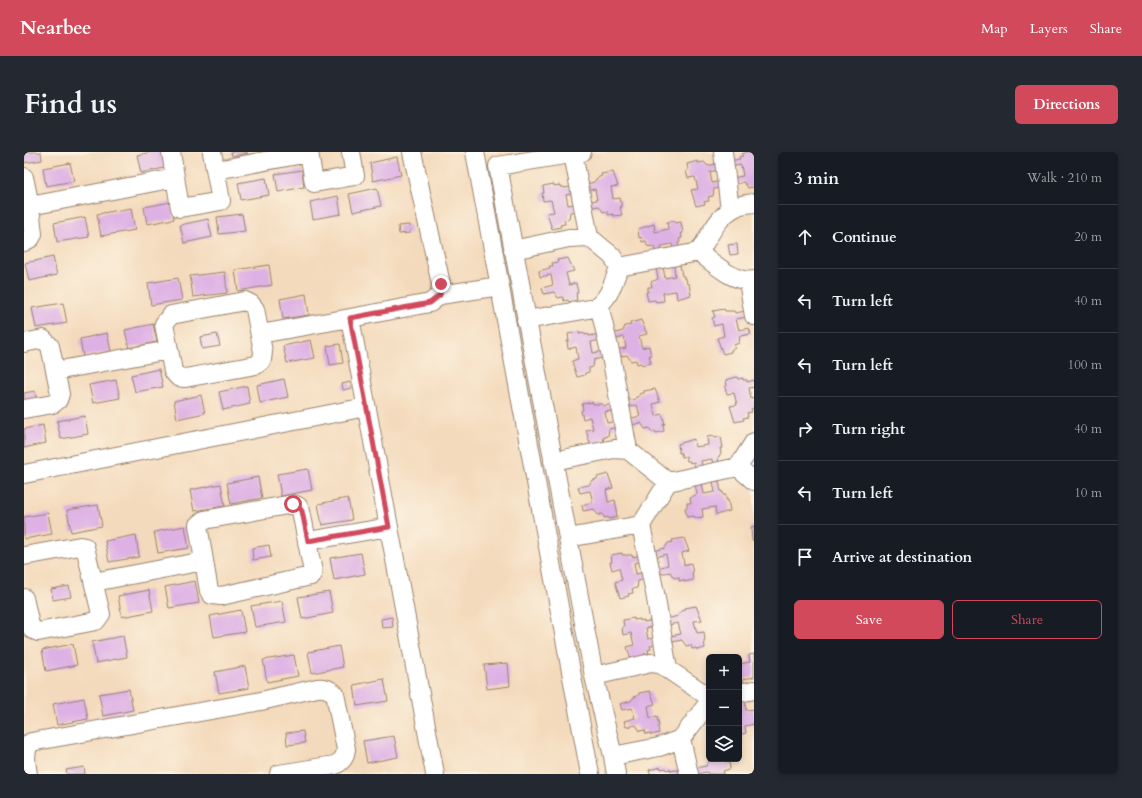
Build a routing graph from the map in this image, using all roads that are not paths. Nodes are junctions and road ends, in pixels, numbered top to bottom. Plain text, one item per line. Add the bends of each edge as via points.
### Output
1 (171, 152) edge
2 (212, 152) edge
3 (309, 152) edge
4 (351, 152) edge
5 (412, 152) edge
6 (475, 152) edge
7 (722, 152) edge
8 (578, 153) edge
9 (216, 170) junction
10 (24, 177) edge
11 (175, 178) junction
12 (754, 203) edge
13 (30, 206) junction
14 (730, 210) junction
15 (589, 237) junction
16 (24, 242) edge
17 (513, 250) junction
18 (699, 252) junction
19 (619, 267) junction
20 (751, 281) edge
21 (500, 286) junction
22 (440, 295) junction
23 (600, 305) junction
24 (754, 316) edge
25 (350, 318) junction
26 (526, 320) junction
27 (260, 334) junction
28 (24, 343) edge
29 (169, 350) junction
30 (55, 371) junction
31 (366, 408) junction
32 (24, 409) edge
33 (754, 442) edge
34 (628, 450) junction
35 (553, 461) junction
36 (738, 467) junction
37 (24, 474) edge
38 (754, 481) edge
39 (668, 482) junction
40 (641, 525) junction
41 (389, 527) junction
42 (568, 538) junction
43 (308, 541) junction
44 (24, 556) edge
45 (204, 561) junction
46 (94, 582) junction
47 (24, 598) edge
48 (668, 670) junction
49 (594, 676) junction
50 (754, 690) edge
51 (742, 692) edge
52 (706, 695) edge
53 (706, 706) edge
54 (28, 739) edge
55 (681, 739) junction
56 (614, 756) junction
57 (28, 774) edge
58 (279, 774) edge
59 (435, 774) edge
60 (590, 774) edge
61 (616, 774) edge
62 (689, 774) edge

1 - 11 street
2 - 9 street
3 - 4 street via 314,183 355,176
3 - 9 street
5 - 22 street via 441,284
6 - 21 street
7 - 14 street
8 - 15 street
8 - 17 street via 498,166
9 - 11 street via 221,201 180,208
10 - 13 street
11 - 13 street
12 - 14 street
13 - 16 street via 33,234
14 - 18 street via 718,221
15 - 17 street via 569,238
15 - 19 street via 612,256
17 - 26 street
18 - 19 street
18 - 20 street via 731,275
19 - 23 street via 612,288
20 - 24 street
21 - 22 street
21 - 60 street
22 - 25 street via 430,303
23 - 26 street via 596,308
23 - 34 street
25 - 27 street
25 - 31 street
26 - 35 street
27 - 29 street via 264,352 262,360 256,365 185,378 178,377 173,371
27 - 29 street via 255,309 245,301 171,315 164,324
28 - 30 street via 43,339 48,342
29 - 30 street
30 - 32 street via 60,394 58,400 53,404
31 - 37 street
31 - 41 street
33 - 36 street
34 - 35 street via 614,449
34 - 39 street
35 - 42 street
36 - 38 street
36 - 39 street
39 - 40 street
40 - 42 street
40 - 48 street
41 - 43 street
41 - 59 street
42 - 49 street
43 - 45 street via 313,572 311,576 220,596 212,595 209,591
43 - 45 street via 302,511 293,504 204,520 198,525
44 - 46 street via 85,546
45 - 46 street
46 - 47 street via 101,614 96,621 38,632 30,625
48 - 49 street via 660,664 651,663
48 - 52 street
49 - 56 street
50 - 51 street
53 - 55 street
54 - 57 street via 25,755
54 - 58 street via 325,687 335,694 346,755 335,765
55 - 56 street via 659,747
55 - 62 street
56 - 61 street

